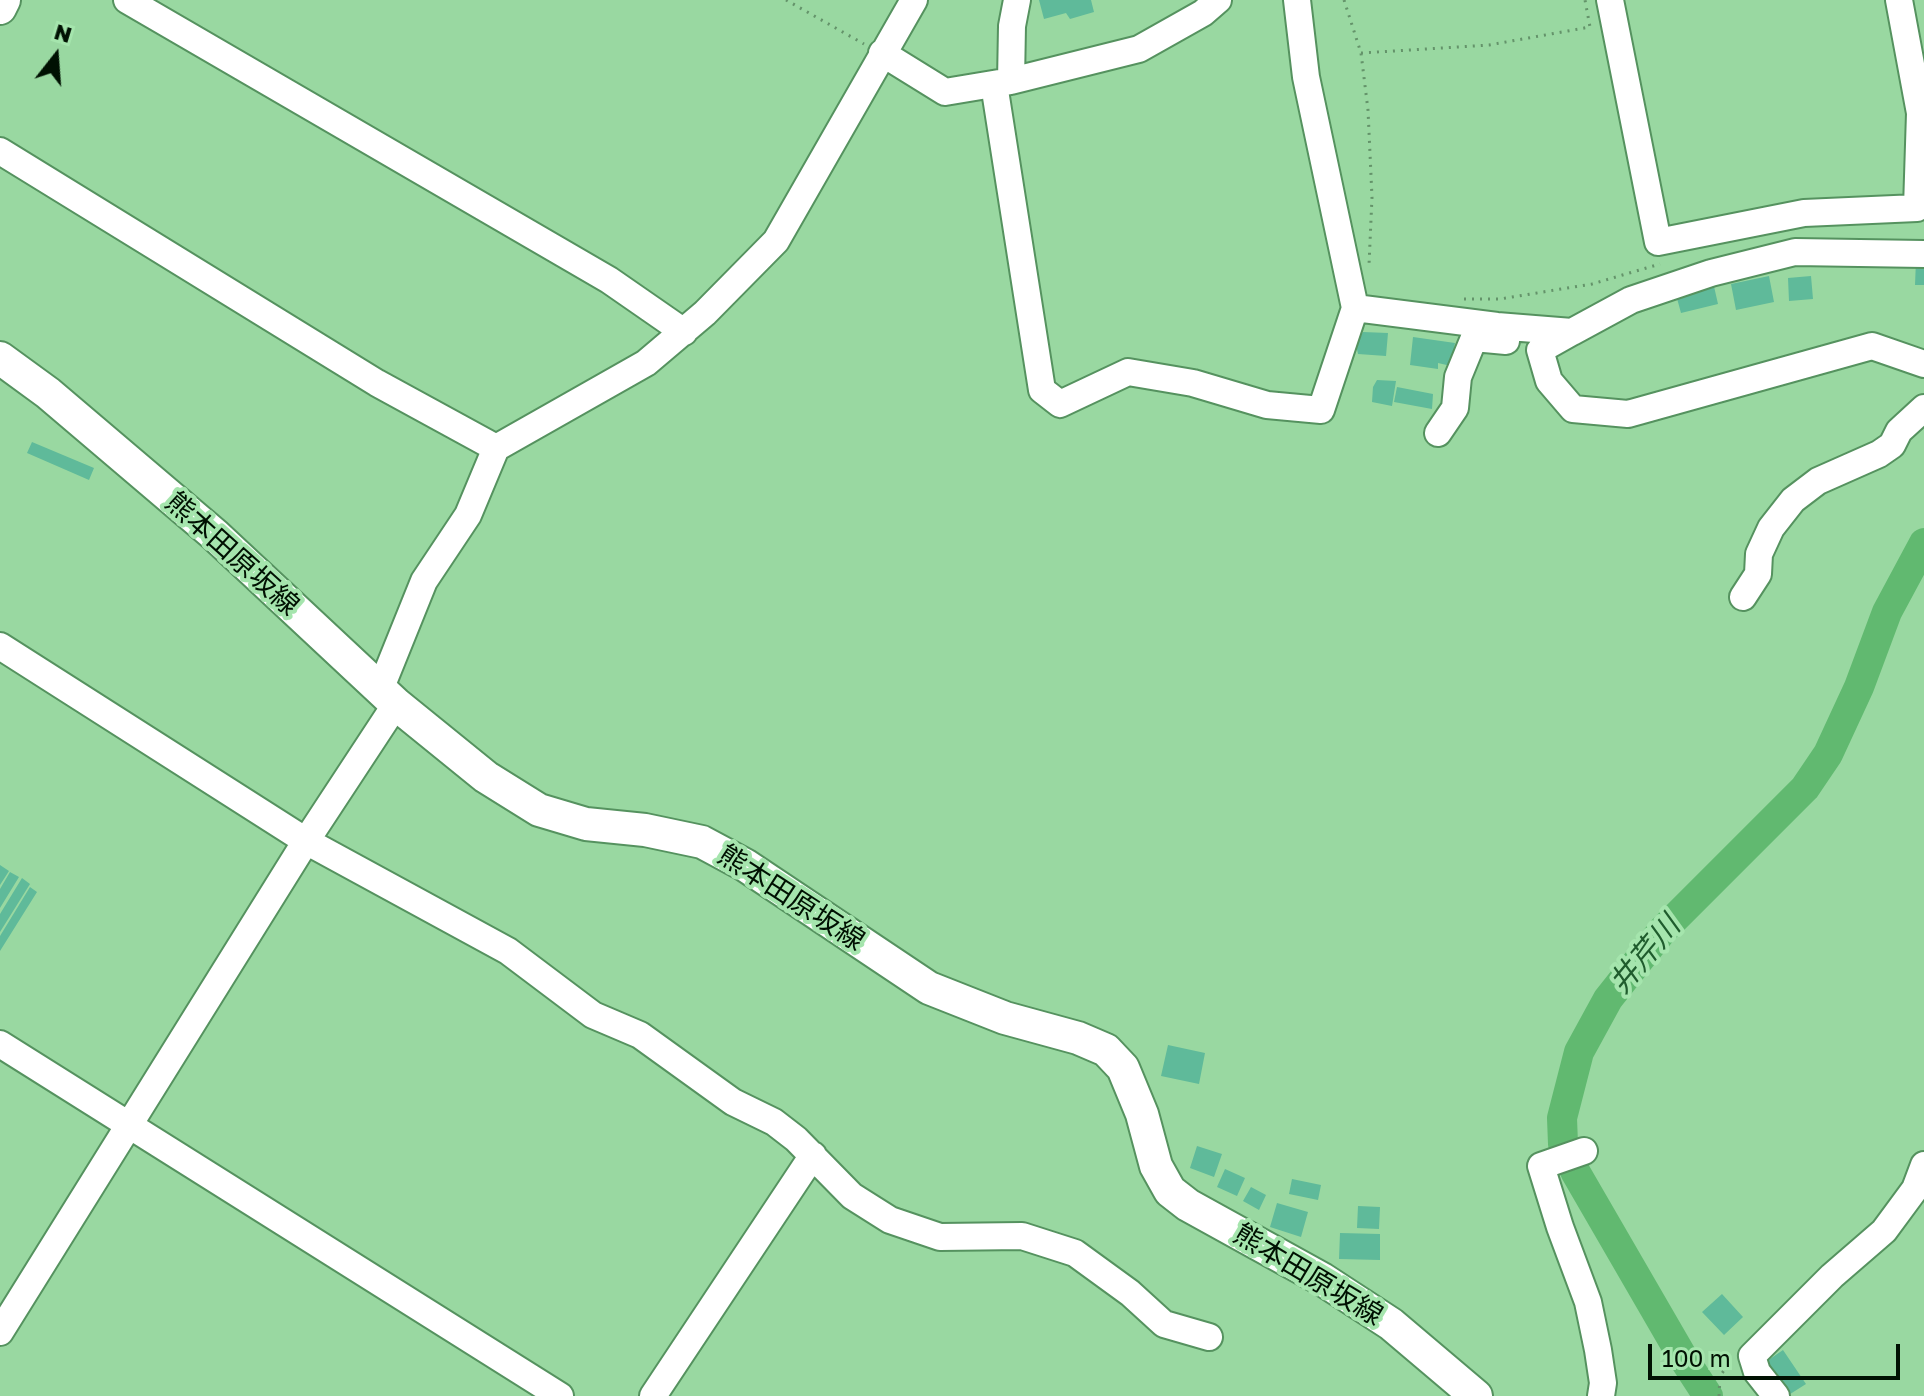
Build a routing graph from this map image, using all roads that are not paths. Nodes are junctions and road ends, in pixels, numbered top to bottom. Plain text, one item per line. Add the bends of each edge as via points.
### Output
1 (4, 0) edge
2 (127, 0) edge
3 (914, 0) edge
4 (1017, 0) edge
5 (1218, 0) edge
6 (1297, 0) edge
7 (1610, 0) edge
8 (1899, 0) edge
9 (0, 8) edge
10 (882, 53) junction
11 (1003, 82) junction
12 (0, 151) edge
13 (1924, 254) edge
14 (1355, 308) junction
15 (684, 332) junction
16 (1572, 332) junction
17 (0, 358) edge
18 (1924, 364) edge
19 (1924, 408) edge
20 (1438, 433) dead end
21 (496, 448) junction
22 (1743, 597) dead end
23 (0, 646) edge
24 (388, 697) junction
25 (306, 841) junction
26 (0, 1044) edge
27 (130, 1127) junction
28 (1584, 1151) dead end
29 (813, 1155) junction
30 (1924, 1165) edge
31 (0, 1332) edge
32 (1209, 1337) dead end
33 (560, 1396) edge
34 (653, 1396) edge
35 (1476, 1396) edge
36 (1601, 1396) edge
37 (1776, 1396) edge

1 - 9 main road
2 - 15 street via 609,280
3 - 10 street
4 - 11 street
5 - 11 street via 1139,49
6 - 14 street via 1306,77
7 - 8 street via 1658,242 1804,213 1917,208 1920,113
10 - 11 street via 945,92
10 - 15 street via 776,241
11 - 14 street via 1042,390 1060,404 1128,372 1193,383 1267,405 1321,410
12 - 21 street via 377,383
13 - 16 street via 1795,252 1631,300
14 - 16 street
15 - 21 street via 646,363
16 - 18 street via 1540,350 1549,381 1573,409 1615,413 1628,414 1872,346
16 - 20 street via 1529,343 1474,338 1458,377 1455,408
17 - 24 main road, 熊本田原坂線 via 215,535
19 - 22 street via 1892,445 1818,481 1793,500 1771,528 1759,554 1758,574
21 - 24 street via 468,515 424,581
23 - 25 street
24 - 25 street
24 - 35 main road, 熊本田原坂線 via 486,777 539,810 586,824 702,842 929,988 1106,1050 1123,1068 1156,1166 1170,1191 1391,1324
25 - 27 street
25 - 29 street via 508,951 593,1015 640,1035 733,1102 774,1122
26 - 27 street
27 - 31 street
27 - 33 street
28 - 36 street via 1541,1166 1588,1302
29 - 32 street via 852,1196 890,1220 940,1237 1022,1236 1075,1253 1164,1324
29 - 34 street
30 - 37 street via 1915,1189 1884,1231 1752,1356

